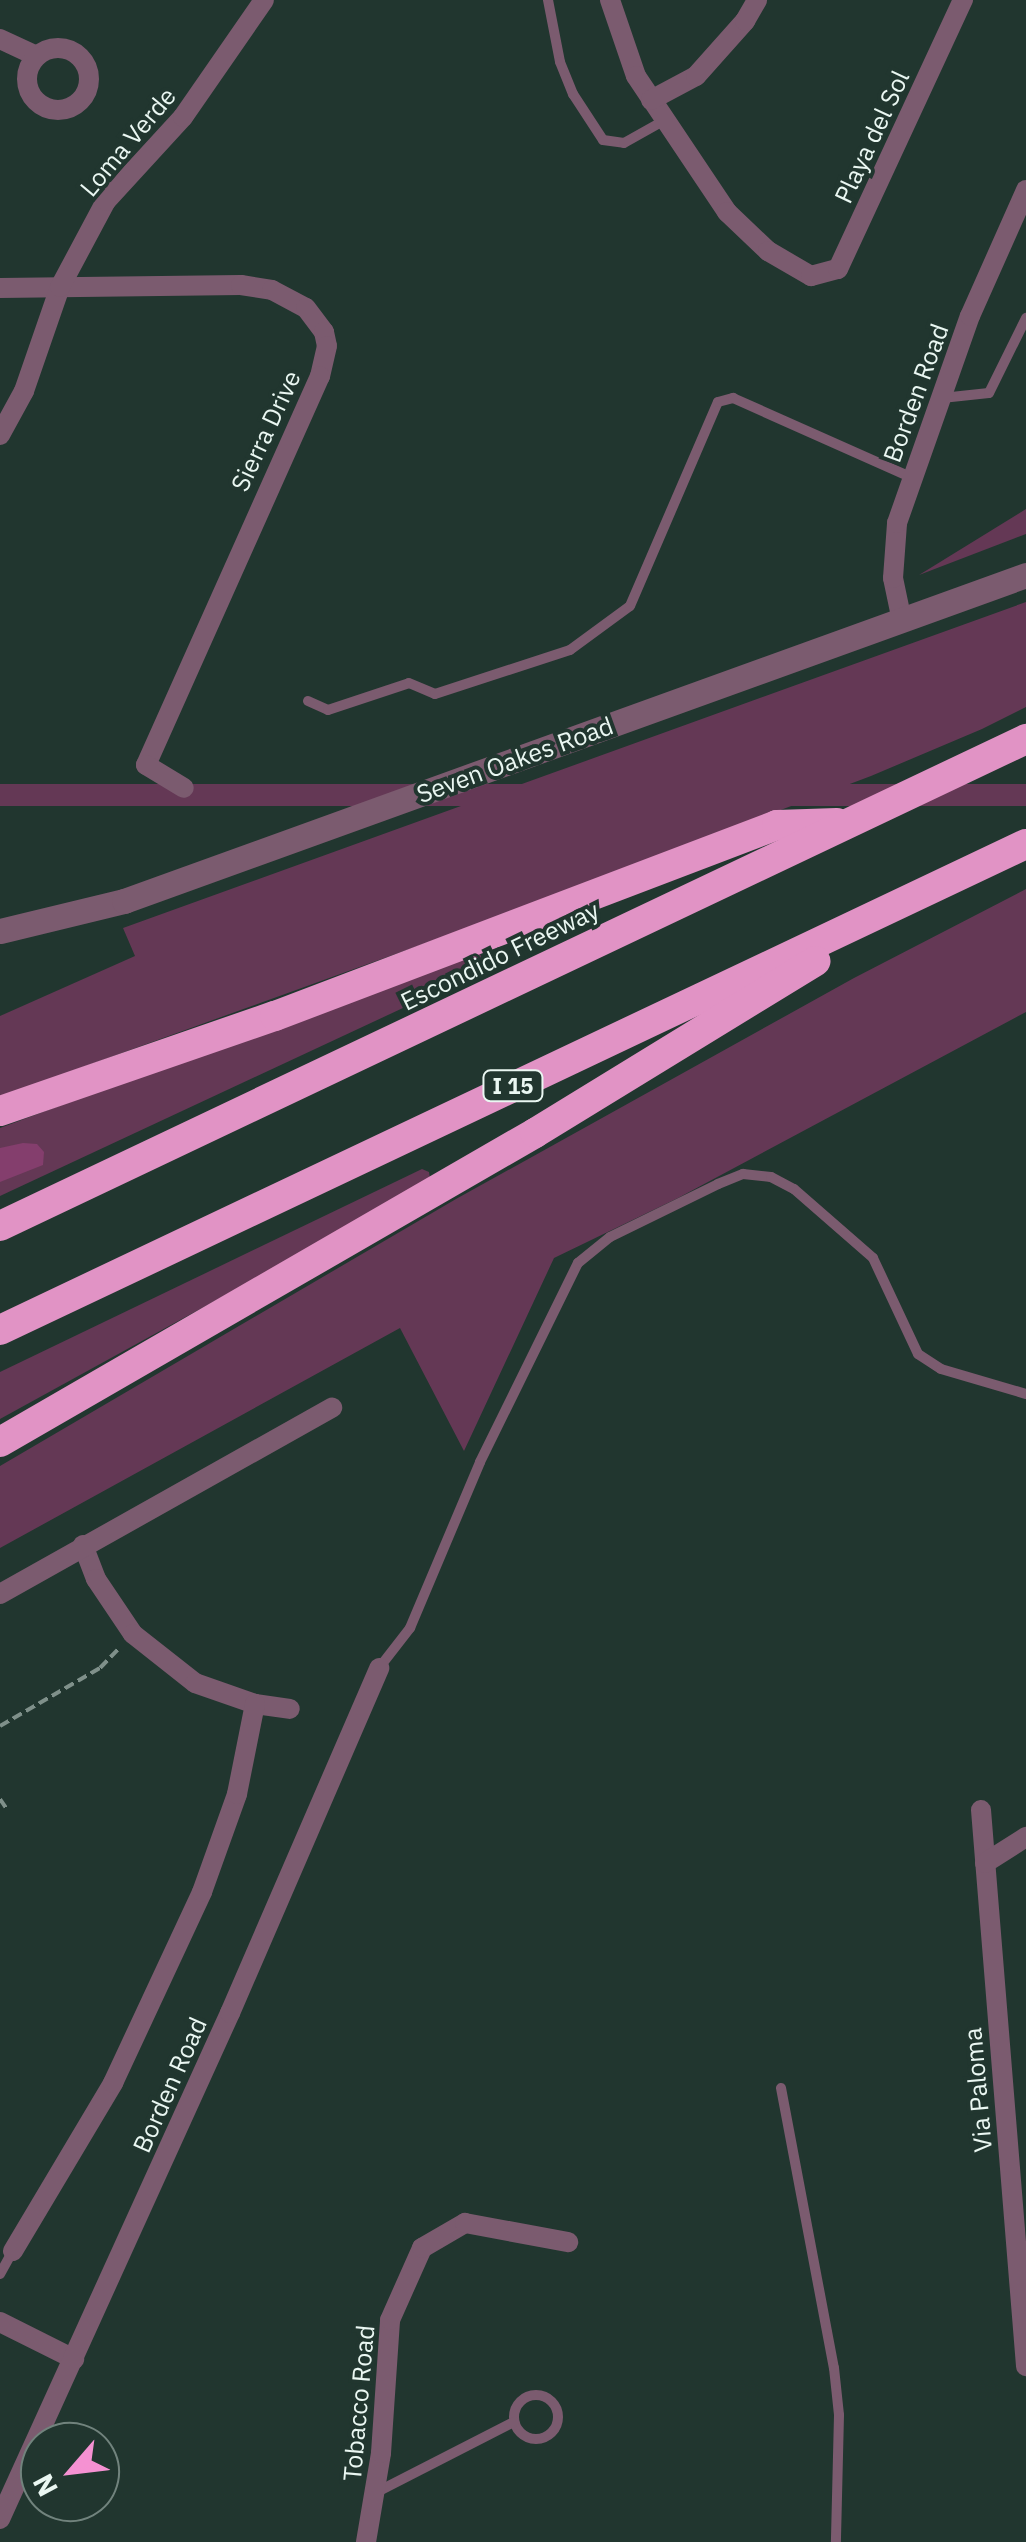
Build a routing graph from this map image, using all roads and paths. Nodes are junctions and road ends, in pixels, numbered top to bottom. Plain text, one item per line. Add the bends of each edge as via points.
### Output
1 (264, 0) edge
2 (548, 0) edge
3 (610, 0) edge
4 (757, 0) edge
5 (963, 0) edge
6 (0, 39) edge
7 (36, 56) dead end
8 (652, 100) junction
9 (665, 120) junction
10 (1026, 190) edge
11 (60, 287) junction
12 (0, 288) edge
13 (1026, 318) edge
14 (941, 398) junction
15 (0, 435) edge
16 (913, 478) junction
17 (1026, 575) edge
18 (902, 621) junction
19 (308, 701) dead end
20 (1026, 739) edge
21 (184, 788) dead end
22 (850, 822) junction
23 (1026, 844) edge
24 (927, 890) junction
25 (0, 931) edge
26 (0, 1111) edge
27 (0, 1226) edge
28 (0, 1330) edge
29 (1026, 1394) edge
30 (332, 1408) dead end
31 (0, 1442) edge
32 (83, 1546) junction
33 (0, 1594) edge
34 (133, 1634) junction
35 (380, 1668) joint
36 (256, 1704) junction
37 (290, 1709) dead end
38 (0, 1726) edge
39 (0, 1799) edge
40 (981, 1810) dead end
41 (8, 1811) dead end
42 (1026, 1837) edge
43 (985, 1862) junction
44 (781, 2088) dead end
45 (568, 2242) dead end
46 (4, 2266) edge
47 (0, 2322) edge
48 (74, 2359) junction
49 (1026, 2366) edge
50 (514, 2422) junction
51 (376, 2492) junction
52 (0, 2520) edge
53 (366, 2542) edge
54 (836, 2542) edge

1 - 11 street, Loma Verde via 183,117 106,201
2 - 9 lane via 560,62 603,140 624,144
3 - 8 street via 636,76
4 - 8 street via 696,76
5 - 9 street, Playa del Sol via 838,269 811,276 768,250 726,212
6 - 7 street
8 - 9 street
10 - 14 street, Borden Road
11 - 12 street, Sierra Drive
11 - 15 street, Loma Verde via 24,392
11 - 21 street, Sierra Drive via 272,290 306,308 324,332 320,376 146,765
13 - 14 lane via 989,393
14 - 16 street, Borden Road
16 - 18 street, Borden Road via 896,523 893,578
16 - 19 lane via 733,398 718,402 630,606 570,650 435,694 409,683 328,710
17 - 18 street, Seven Oakes Road
18 - 25 street, Seven Oakes Road via 124,901
20 - 22 highway, Escondido Freeway
22 - 26 highway via 777,825 275,1016
22 - 27 highway, Escondido Freeway
23 - 24 highway, I 15
24 - 28 highway, I 15
24 - 31 highway via 535,1133
29 - 35 lane via 941,1369 918,1354 872,1258 794,1189 772,1176 743,1174 718,1184 610,1237 578,1263 480,1462 410,1628
30 - 32 street
32 - 33 street
32 - 34 street
34 - 36 street via 195,1683
34 - 38 path via 100,1668
35 - 48 street, Borden Road
36 - 37 street
36 - 46 street via 237,1794 202,1892 112,2083
39 - 41 path
40 - 43 street, Via Paloma
42 - 43 street
43 - 49 street, Via Paloma
44 - 54 lane via 834,2368
45 - 51 street, Tobacco Road via 465,2223 422,2248 390,2320
47 - 48 street
48 - 52 street, Borden Road
50 - 50 lane via 536,2439 555,2428 558,2414 546,2396 532,2394 515,2408
50 - 51 lane
51 - 53 street, Tobacco Road

